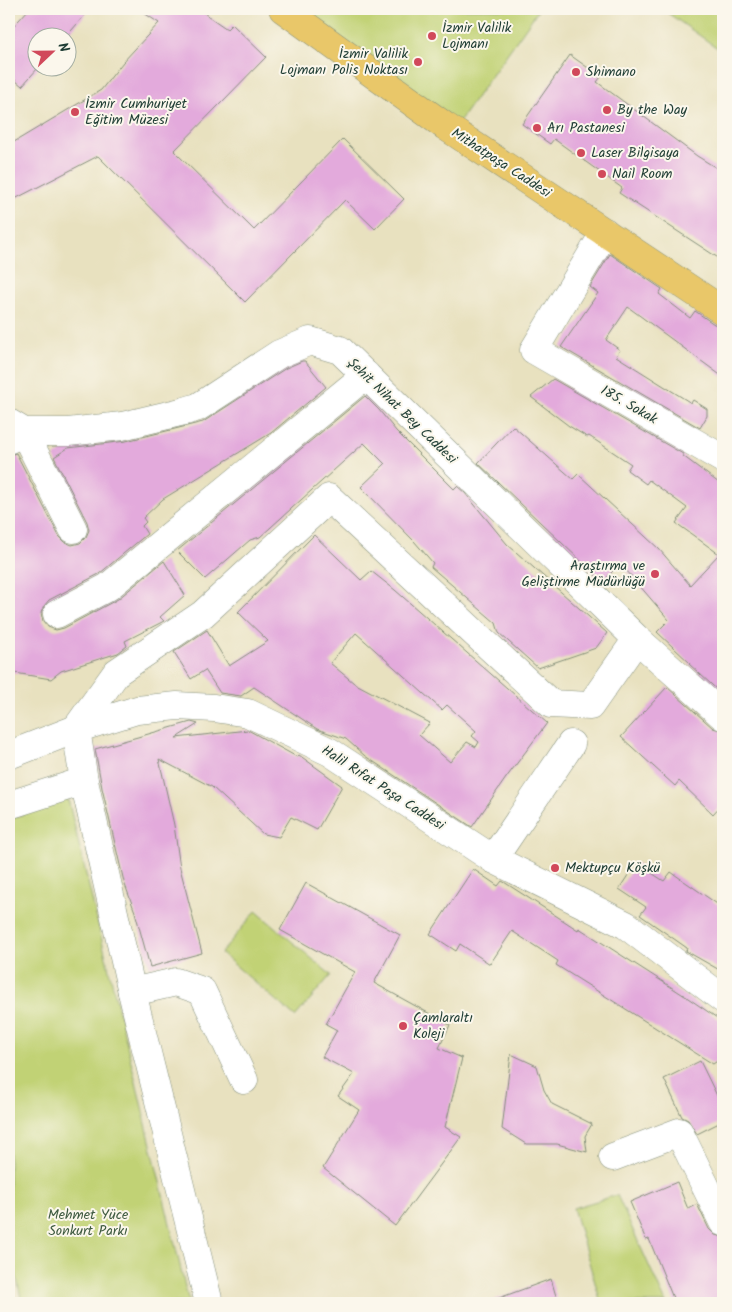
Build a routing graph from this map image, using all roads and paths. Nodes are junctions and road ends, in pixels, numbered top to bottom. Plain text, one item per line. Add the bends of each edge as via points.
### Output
1 (283, 9) edge
2 (605, 232) junction
3 (723, 311) edge
4 (366, 375) junction
5 (14, 432) edge
6 (723, 460) edge
7 (73, 529) dead end
8 (57, 614) dead end
9 (637, 638) junction
10 (723, 716) edge
11 (76, 729) junction
12 (571, 744) dead end
13 (9, 755) edge
14 (84, 781) junction
15 (9, 805) edge
16 (493, 859) junction
17 (132, 992) junction
18 (723, 999) edge
19 (244, 1080) dead end
20 (613, 1156) dead end
21 (723, 1222) edge
22 (209, 1303) edge

1 - 2 main road, Mithatpaşa Caddesi via 445,126
2 - 3 main road, Mithatpaşa Caddesi
2 - 6 street, 185. Sokak via 534,350
4 - 5 street, Şehit Nihat Bey Caddesi via 340,350 310,341 279,354 191,409 122,426 68,432
4 - 8 street via 108,587
4 - 9 street, Şehit Nihat Bey Caddesi
5 - 7 street
9 - 10 street, Şehit Nihat Bey Caddesi
9 - 11 street via 590,706 551,704 329,498 203,614 116,672
11 - 13 street, Halil Rıfat Paşa Caddesi
11 - 14 street
11 - 16 street, Halil Rıfat Paşa Caddesi via 137,710 177,706 248,713 330,752
12 - 16 street
14 - 15 street
14 - 17 street
16 - 18 street, Halil Rıfat Paşa Caddesi via 626,925
17 - 19 street via 176,982 202,990
17 - 22 street
20 - 21 street via 680,1132

